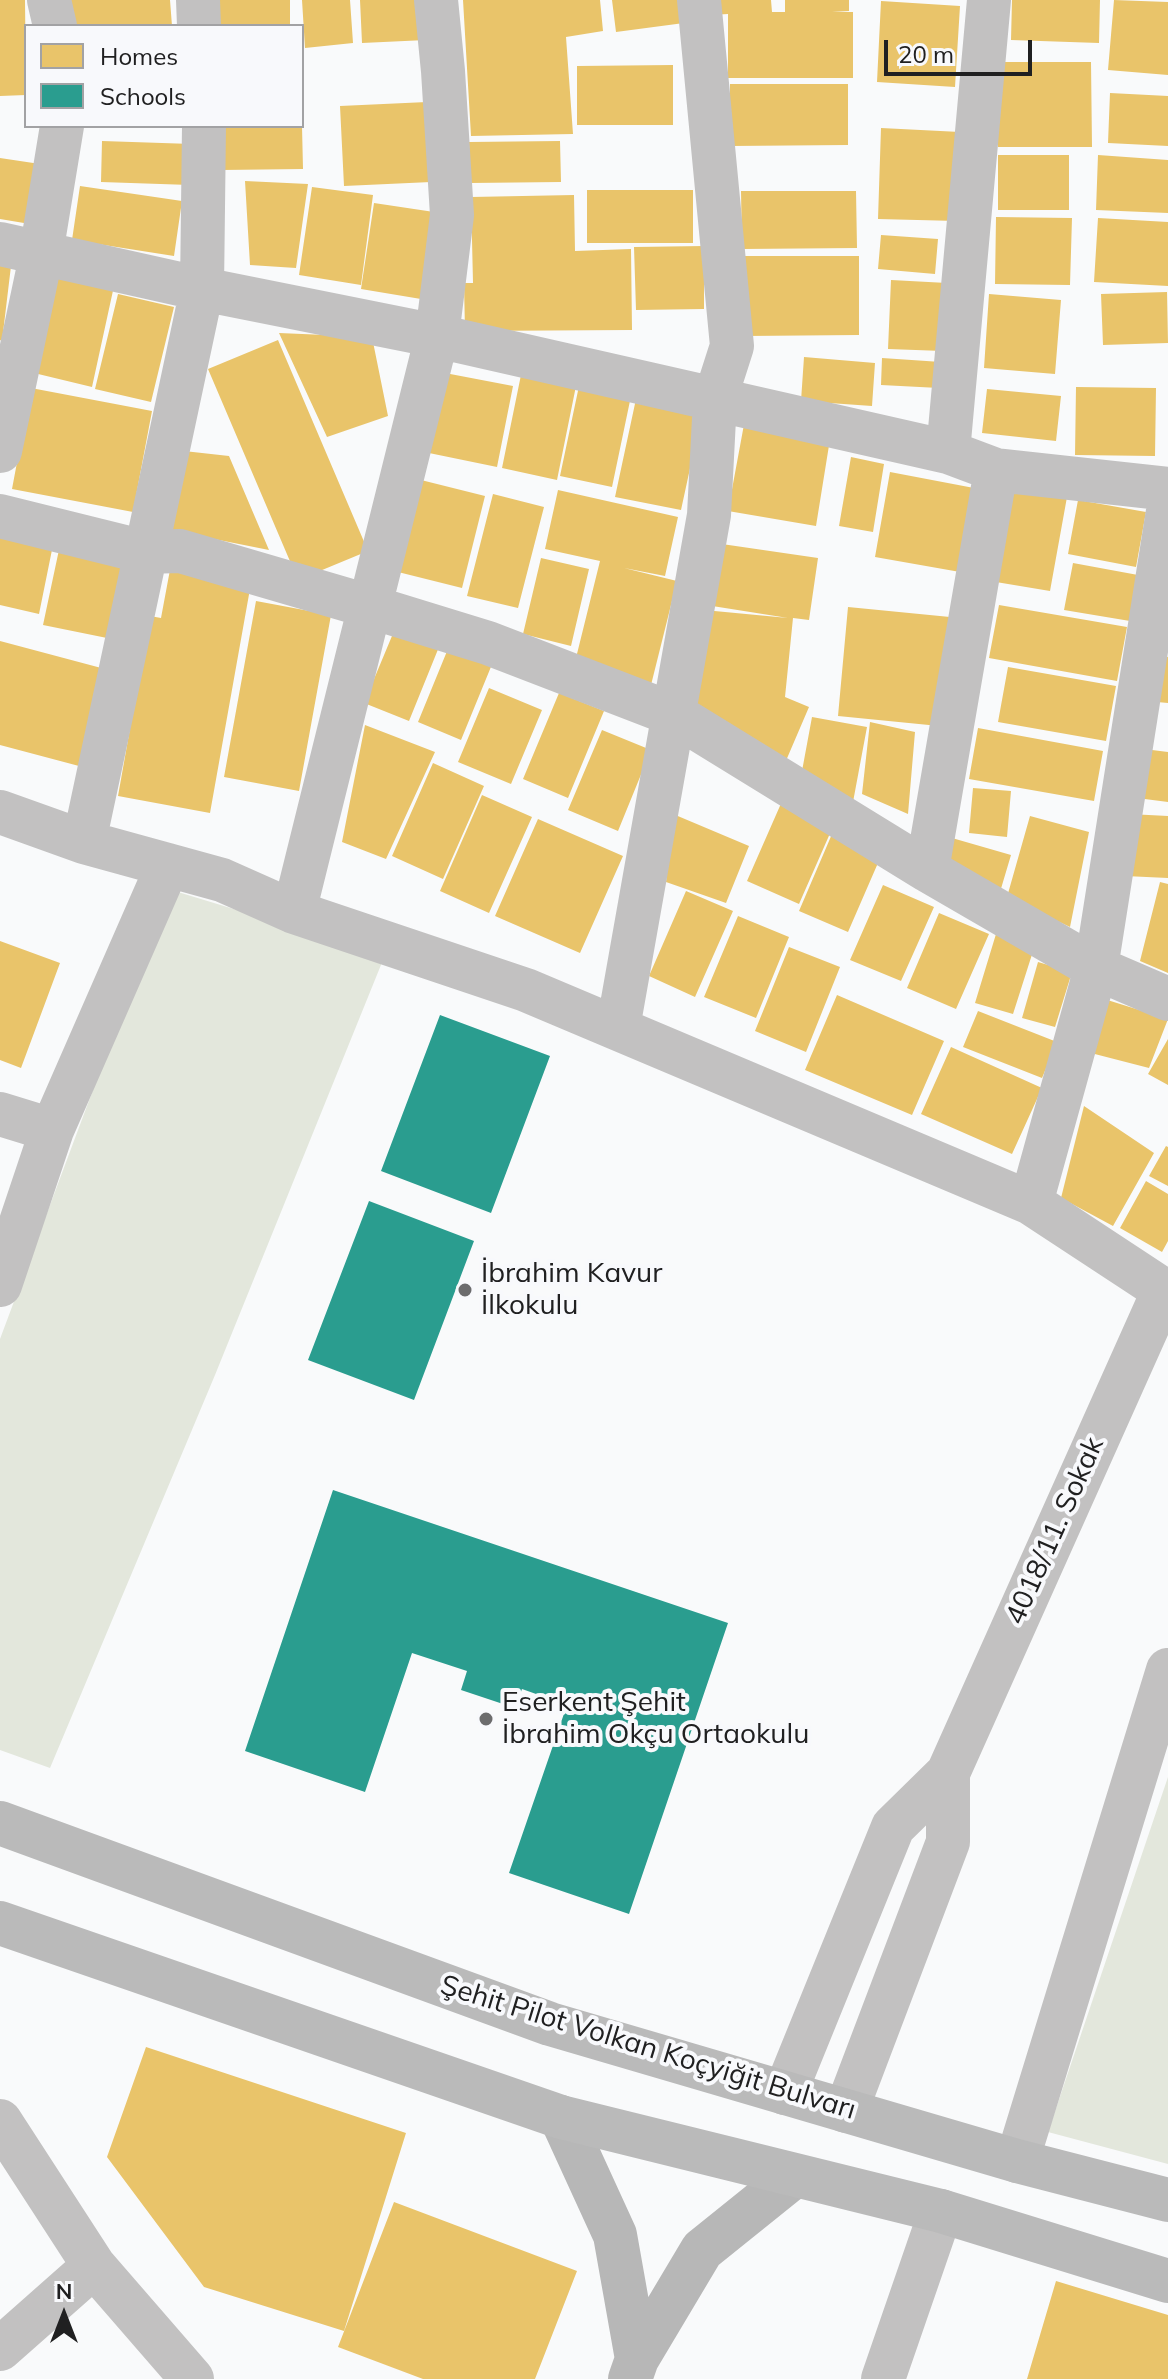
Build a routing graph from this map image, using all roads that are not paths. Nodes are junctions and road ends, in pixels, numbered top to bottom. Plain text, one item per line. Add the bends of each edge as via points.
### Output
1 (49, 0) edge
2 (198, 0) edge
3 (436, 0) edge
4 (699, 0) edge
5 (989, 0) edge
6 (55, 24) edge
7 (199, 24) edge
8 (61, 128) edge
9 (204, 128) edge
10 (21, 248) edge
11 (202, 289) junction
12 (437, 336) junction
13 (715, 399) junction
14 (0, 451) edge
15 (948, 452) junction
16 (996, 470) junction
17 (1168, 489) edge
18 (1168, 511) edge
19 (0, 516) edge
20 (145, 552) junction
21 (368, 606) junction
22 (675, 715) junction
23 (0, 812) edge
24 (84, 842) junction
25 (168, 865) junction
26 (927, 870) junction
27 (294, 912) junction
28 (1096, 968) junction
29 (1168, 999) edge
30 (618, 1028) junction
31 (0, 1114) edge
32 (52, 1130) junction
33 (1031, 1203) junction
34 (0, 1285) edge
35 (1166, 1291) edge
36 (1168, 1670) edge
37 (948, 1773) junction
38 (0, 1823) edge
39 (0, 1923) edge
40 (785, 2093) junction
41 (846, 2111) junction
42 (561, 2117) junction
43 (0, 2121) edge
44 (1017, 2161) junction
45 (794, 2176) junction
46 (1168, 2200) edge
47 (941, 2211) junction
48 (94, 2266) junction
49 (1168, 2281) edge
50 (0, 2349) edge
51 (633, 2369) edge
52 (192, 2379) edge
53 (883, 2379) edge

1 - 6 street
2 - 7 street
3 - 12 street via 452,215
4 - 13 street via 732,346
5 - 15 street
8 - 10 street
9 - 11 street
10 - 11 street
10 - 14 street
11 - 12 street
11 - 20 street
12 - 13 street
12 - 21 street
13 - 15 street
13 - 22 street via 709,515
15 - 16 street
16 - 17 street
16 - 26 street
18 - 28 street
19 - 20 street
20 - 21 street via 180,551
20 - 24 street
21 - 22 street via 488,643
21 - 27 street
22 - 26 street
22 - 30 street
23 - 24 street
24 - 25 street
25 - 27 street via 222,880
25 - 32 street
26 - 28 street
27 - 30 street via 526,990
28 - 29 street
28 - 33 street
30 - 33 street
31 - 32 street
32 - 34 street
33 - 35 street
35 - 37 street, 4018/11. Sokak
36 - 44 street
37 - 40 street, 4018/11. Sokak via 893,1827
37 - 41 street, 4018/11. Sokak via 948,1842
38 - 40 main road, Şehit Pilot Volkan Koçyiğit Bulvarı via 550,2024
39 - 42 main road
40 - 41 main road, Şehit Pilot Volkan Koçyiğit Bulvarı
41 - 44 main road, Şehit Pilot Volkan Koçyiğit Bulvarı
42 - 45 main road
42 - 51 street via 615,2235
43 - 48 street
44 - 46 main road, Şehit Pilot Volkan Koçyiğit Bulvarı
45 - 47 main road
45 - 51 street via 702,2250
47 - 49 main road
47 - 53 street
48 - 50 street
48 - 52 street

